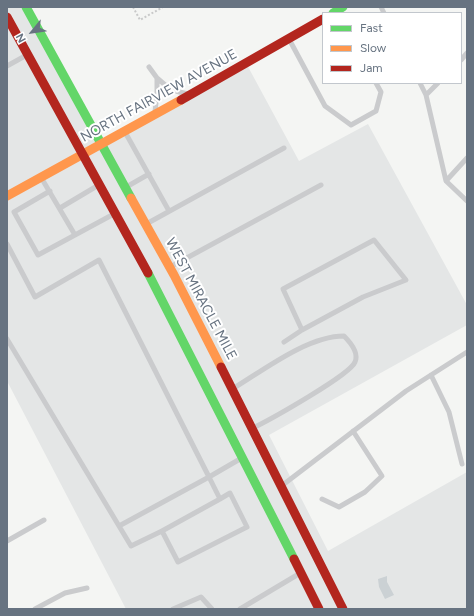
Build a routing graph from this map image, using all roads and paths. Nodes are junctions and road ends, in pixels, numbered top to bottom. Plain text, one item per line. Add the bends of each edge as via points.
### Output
1 (26, 7) edge
2 (133, 7) edge
3 (163, 7) edge
4 (7, 17) edge
5 (322, 20) edge
6 (289, 38) junction
7 (28, 55) junction
8 (7, 66) edge
9 (149, 67) dead end
10 (157, 78) junction
11 (377, 84) edge
12 (420, 84) edge
13 (437, 84) edge
14 (190, 95) junction
15 (426, 95) junction
16 (154, 115) junction
17 (124, 132) junction
18 (102, 144) junction
19 (284, 148) dead end
20 (83, 155) junction
21 (467, 158) edge
22 (149, 174) junction
23 (41, 177) junction
24 (446, 181) junction
25 (100, 185) junction
26 (321, 185) dead end
27 (125, 188) junction
28 (50, 191) junction
29 (7, 196) edge
30 (467, 200) edge
31 (60, 208) junction
32 (169, 211) junction
33 (115, 213) junction
34 (146, 225) junction
35 (75, 235) junction
36 (7, 244) edge
37 (169, 267) junction
38 (302, 330) junction
39 (7, 339) edge
40 (284, 342) dead end
41 (467, 352) edge
42 (431, 375) junction
43 (232, 389) junction
44 (252, 428) junction
45 (353, 431) junction
46 (243, 460) junction
47 (462, 464) dead end
48 (209, 477) junction
49 (282, 486) junction
50 (220, 499) junction
51 (322, 499) dead end
52 (44, 520) dead end
53 (119, 526) junction
54 (162, 531) junction
55 (7, 541) edge
56 (301, 572) junction
57 (326, 574) junction
58 (87, 588) dead end
59 (35, 609) edge
60 (173, 609) edge
61 (212, 609) edge
62 (240, 609) edge
63 (319, 609) edge
64 (343, 609) edge

1 - 18 main road, WEST MIRACLE MILE
2 - 3 path via 140,20
4 - 7 main road
5 - 6 main road, NORTH FAIRVIEW AVENUE
6 - 11 lane via 325,106 351,125 376,111 381,92
6 - 14 main road, NORTH FAIRVIEW AVENUE
7 - 8 lane
7 - 20 main road
9 - 10 lane
10 - 14 lane via 172,90
10 - 16 lane
12 - 15 lane
13 - 15 lane
14 - 16 main road, NORTH FAIRVIEW AVENUE
15 - 24 lane
16 - 17 main road, NORTH FAIRVIEW AVENUE
17 - 18 main road, NORTH FAIRVIEW AVENUE
17 - 22 lane
18 - 20 main road, NORTH FAIRVIEW AVENUE
18 - 27 main road, WEST MIRACLE MILE
19 - 32 lane
20 - 23 main road, NORTH FAIRVIEW AVENUE
20 - 25 main road
21 - 24 lane
22 - 27 lane
22 - 32 lane
23 - 28 lane
23 - 29 main road, NORTH FAIRVIEW AVENUE
24 - 30 lane
25 - 31 lane
25 - 33 main road
26 - 37 lane
27 - 34 main road, WEST MIRACLE MILE
28 - 31 lane
28 - 35 lane via 14,212 34,249 38,255
31 - 35 lane
32 - 34 lane
33 - 35 lane
33 - 46 main road via 164,302
34 - 37 main road, WEST MIRACLE MILE
36 - 48 lane via 35,297 99,260
37 - 43 main road, WEST MIRACLE MILE
38 - 38 lane via 284,290 374,240 406,280 363,297
38 - 40 lane
39 - 53 lane
41 - 42 lane
42 - 45 lane
42 - 47 lane via 449,412
43 - 44 main road, WEST MIRACLE MILE
43 - 44 lane via 307,345 331,336 344,336 351,343 356,355 355,363 342,375
44 - 49 main road, WEST MIRACLE MILE
45 - 49 lane
45 - 51 lane via 382,476 365,492 339,506
46 - 48 lane
46 - 56 main road
46 - 57 main road via 253,462 261,469 314,568
48 - 50 lane
48 - 53 lane
49 - 57 main road, WEST MIRACLE MILE
50 - 54 lane
50 - 54 lane via 230,493 247,527 178,562
52 - 55 lane
53 - 54 lane via 131,546
56 - 62 lane
56 - 63 main road
57 - 64 main road, WEST MIRACLE MILE
58 - 59 lane via 65,593
60 - 61 lane via 201,597

